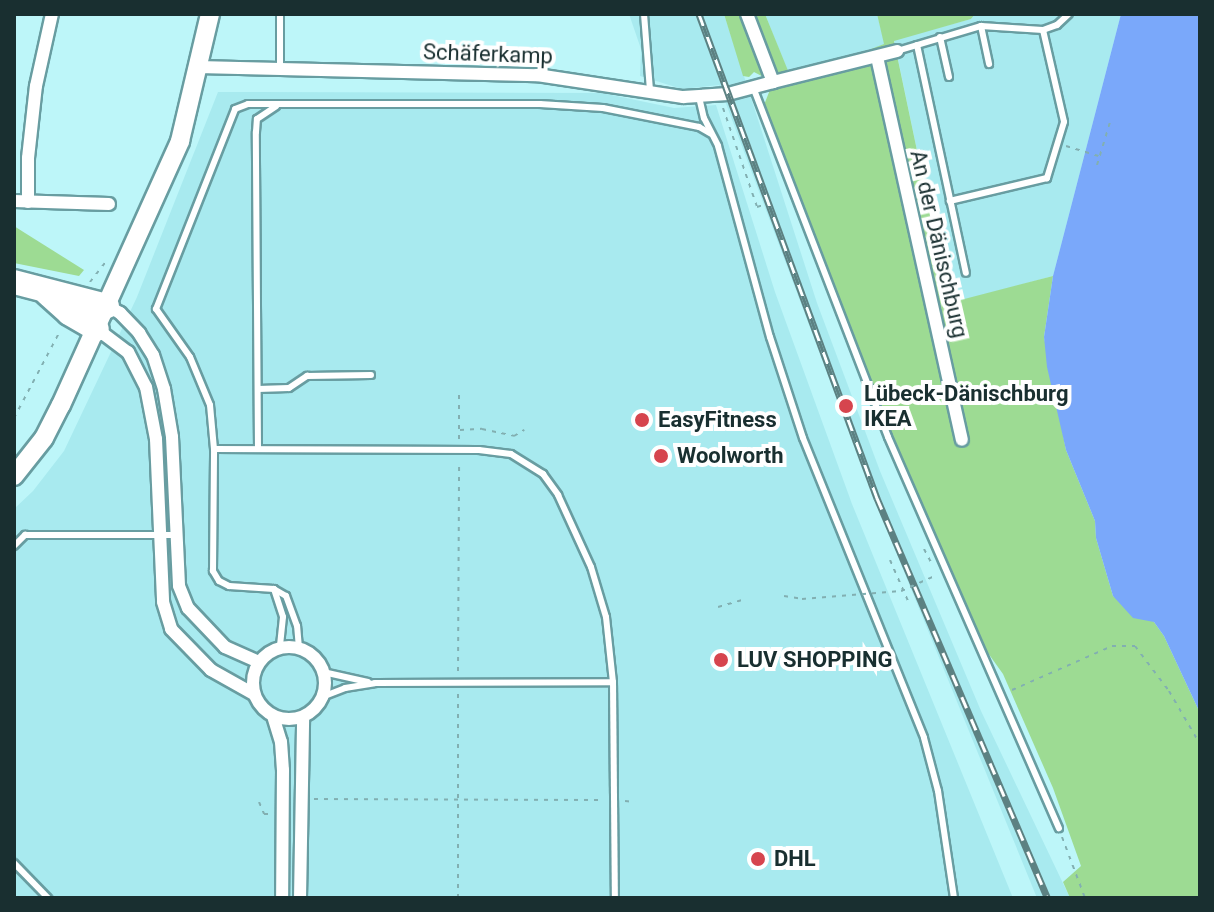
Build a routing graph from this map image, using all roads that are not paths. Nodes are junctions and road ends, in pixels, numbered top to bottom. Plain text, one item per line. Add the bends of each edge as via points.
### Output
1 (52, 14) edge
2 (210, 14) edge
3 (280, 14) edge
4 (644, 14) edge
5 (747, 14) edge
6 (1069, 14) edge
7 (981, 26) junction
8 (1043, 30) junction
9 (940, 37) junction
10 (917, 45) junction
11 (1060, 47) dead end
12 (1048, 50) junction
13 (897, 51) joint
14 (877, 57) junction
15 (989, 64) dead end
16 (198, 67) junction
17 (280, 70) junction
18 (949, 77) dead end
19 (773, 82) junction
20 (753, 87) junction
21 (650, 91) junction
22 (699, 97) junction
23 (280, 104) junction
24 (710, 133) junction
25 (14, 201) edge
26 (950, 201) junction
27 (28, 202) junction
28 (109, 204) dead end
29 (966, 273) dead end
30 (14, 282) edge
31 (73, 304) junction
32 (107, 306) junction
33 (97, 329) junction
34 (371, 375) dead end
35 (258, 389) junction
36 (962, 440) dead end
37 (258, 448) junction
38 (214, 449) junction
39 (14, 476) edge
40 (159, 535) junction
41 (177, 535) junction
42 (14, 546) edge
43 (274, 589) junction
44 (280, 648) junction
45 (299, 648) junction
46 (259, 662) junction
47 (323, 672) junction
48 (613, 682) junction
49 (375, 683) junction
50 (254, 694) junction
51 (322, 697) junction
52 (273, 716) junction
53 (303, 718) junction
54 (283, 770) junction
55 (301, 779) junction
56 (1059, 828) road end
57 (301, 850) junction
58 (283, 855) junction
59 (14, 863) edge
60 (300, 881) junction
61 (48, 898) edge
62 (282, 898) edge
63 (300, 898) edge
64 (615, 898) edge
65 (954, 898) edge

1 - 27 street via 36,86
2 - 16 street
3 - 17 lane
4 - 21 lane
5 - 19 street
6 - 8 lane
7 - 8 lane
7 - 9 lane
7 - 15 lane
8 - 12 lane
9 - 10 lane
9 - 18 lane
10 - 13 lane
10 - 26 lane
11 - 12 lane
12 - 26 lane via 1064,122 1047,178
13 - 14 street
14 - 19 street
14 - 36 street, An der Dänischburg
16 - 17 street, Schäferkamp
16 - 32 street via 180,141
17 - 21 street, Schäferkamp via 537,75
19 - 20 street, Schäferkamp
20 - 22 street, Schäferkamp
20 - 56 lane via 888,437
21 - 22 street, Schäferkamp
22 - 24 lane
23 - 24 lane via 603,108
23 - 35 lane via 257,119
23 - 38 lane via 240,104 235,109 156,309 199,374 210,405
24 - 65 lane via 803,438 924,738 941,804
25 - 27 street
26 - 29 lane
27 - 28 street
30 - 31 highway
31 - 32 highway
31 - 33 highway
32 - 33 street
32 - 41 street via 139,333 164,389
33 - 39 street via 44,438
33 - 40 street via 128,352 146,387 156,439
34 - 35 lane via 307,376 289,388
35 - 37 lane
37 - 38 lane
37 - 48 lane via 511,454 543,474 591,567
38 - 43 lane via 213,571 229,586
40 - 41 lane
40 - 42 lane via 25,535
40 - 50 street via 163,602 171,629 211,670
41 - 46 street via 179,586 188,608 225,647
43 - 44 lane via 283,617
43 - 45 lane via 291,606
44 - 45 street
44 - 46 street
45 - 47 street
46 - 50 street
47 - 49 lane
47 - 51 street
48 - 49 lane
48 - 64 lane
49 - 51 lane
50 - 52 street
51 - 53 street
52 - 53 street
52 - 54 street
53 - 55 street
54 - 55 lane via 290,778
54 - 58 street
55 - 57 street
57 - 58 lane
57 - 60 street
58 - 60 lane via 287,874
58 - 62 street
59 - 61 lane
60 - 63 street

